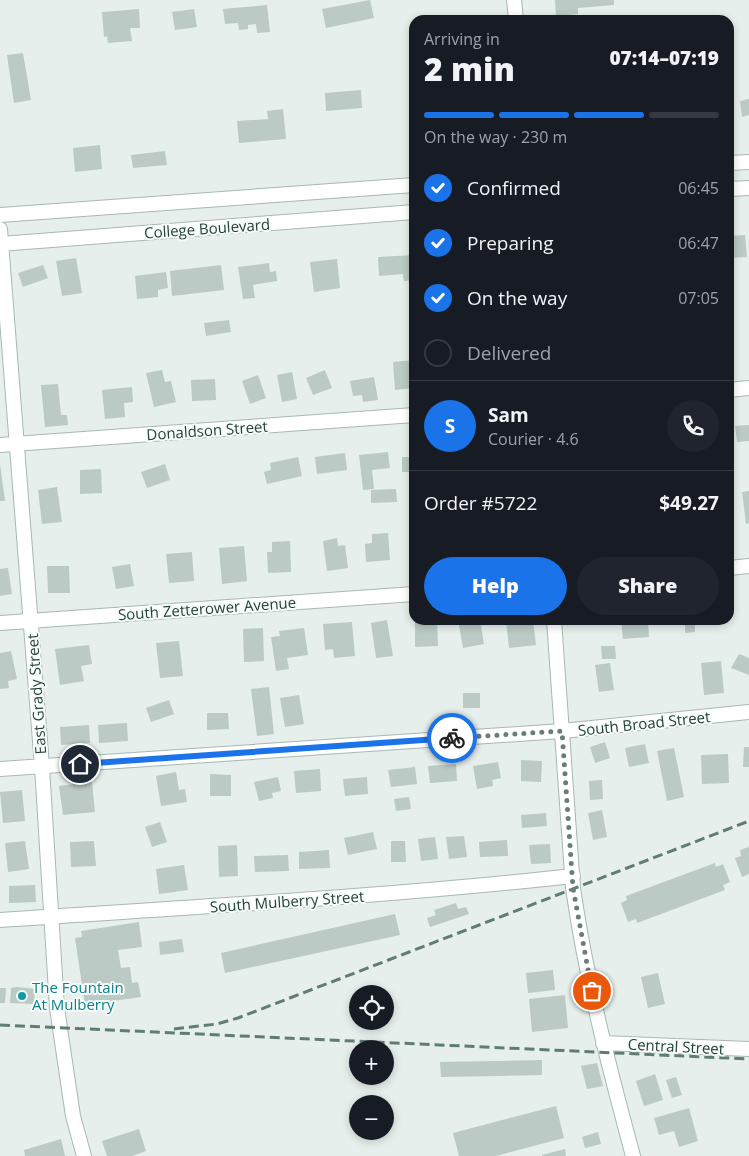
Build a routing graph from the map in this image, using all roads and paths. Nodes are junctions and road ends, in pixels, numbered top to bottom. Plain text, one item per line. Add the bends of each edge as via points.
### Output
1 (514, 0) edge
2 (516, 15) edge
3 (749, 162) edge
4 (734, 163) edge
5 (409, 185) edge
6 (749, 188) edge
7 (734, 189) edge
8 (409, 212) edge
9 (0, 215) edge
10 (0, 229) edge
11 (0, 244) edge
12 (749, 388) edge
13 (734, 390) edge
14 (409, 415) edge
15 (16, 444) junction
16 (0, 445) edge
17 (749, 566) edge
18 (734, 568) edge
19 (409, 594) edge
20 (31, 621) junction
21 (0, 623) edge
22 (554, 625) edge
23 (749, 712) edge
24 (562, 731) junction
25 (42, 767) junction
26 (0, 769) edge
27 (573, 876) junction
28 (52, 916) junction
29 (0, 920) edge
30 (602, 1043) junction
31 (749, 1049) edge
32 (84, 1156) edge
33 (633, 1156) edge

1 - 2 street
3 - 4 street
5 - 9 street, College Boulevard
6 - 7 street
8 - 11 street, College Boulevard
10 - 11 street, East Grady Street
11 - 15 street, East Grady Street
12 - 13 street
14 - 15 street, Donaldson Street
15 - 16 street, Donaldson Street
15 - 20 street, East Grady Street
17 - 18 street
19 - 20 street, South Zetterower Avenue
20 - 21 street, South Zetterower Avenue
20 - 25 street, East Grady Street
22 - 24 street
23 - 24 street, South Broad Street
24 - 25 street, South Broad Street
24 - 27 street
25 - 26 street, South Broad Street
25 - 28 street, East Grady Street
27 - 28 street, South Mulberry Street via 349,897
27 - 30 street via 578,921
28 - 29 street, South Mulberry Street
28 - 32 street, East Grady Street via 57,1008 73,1116
30 - 31 street, Central Street
30 - 33 street

